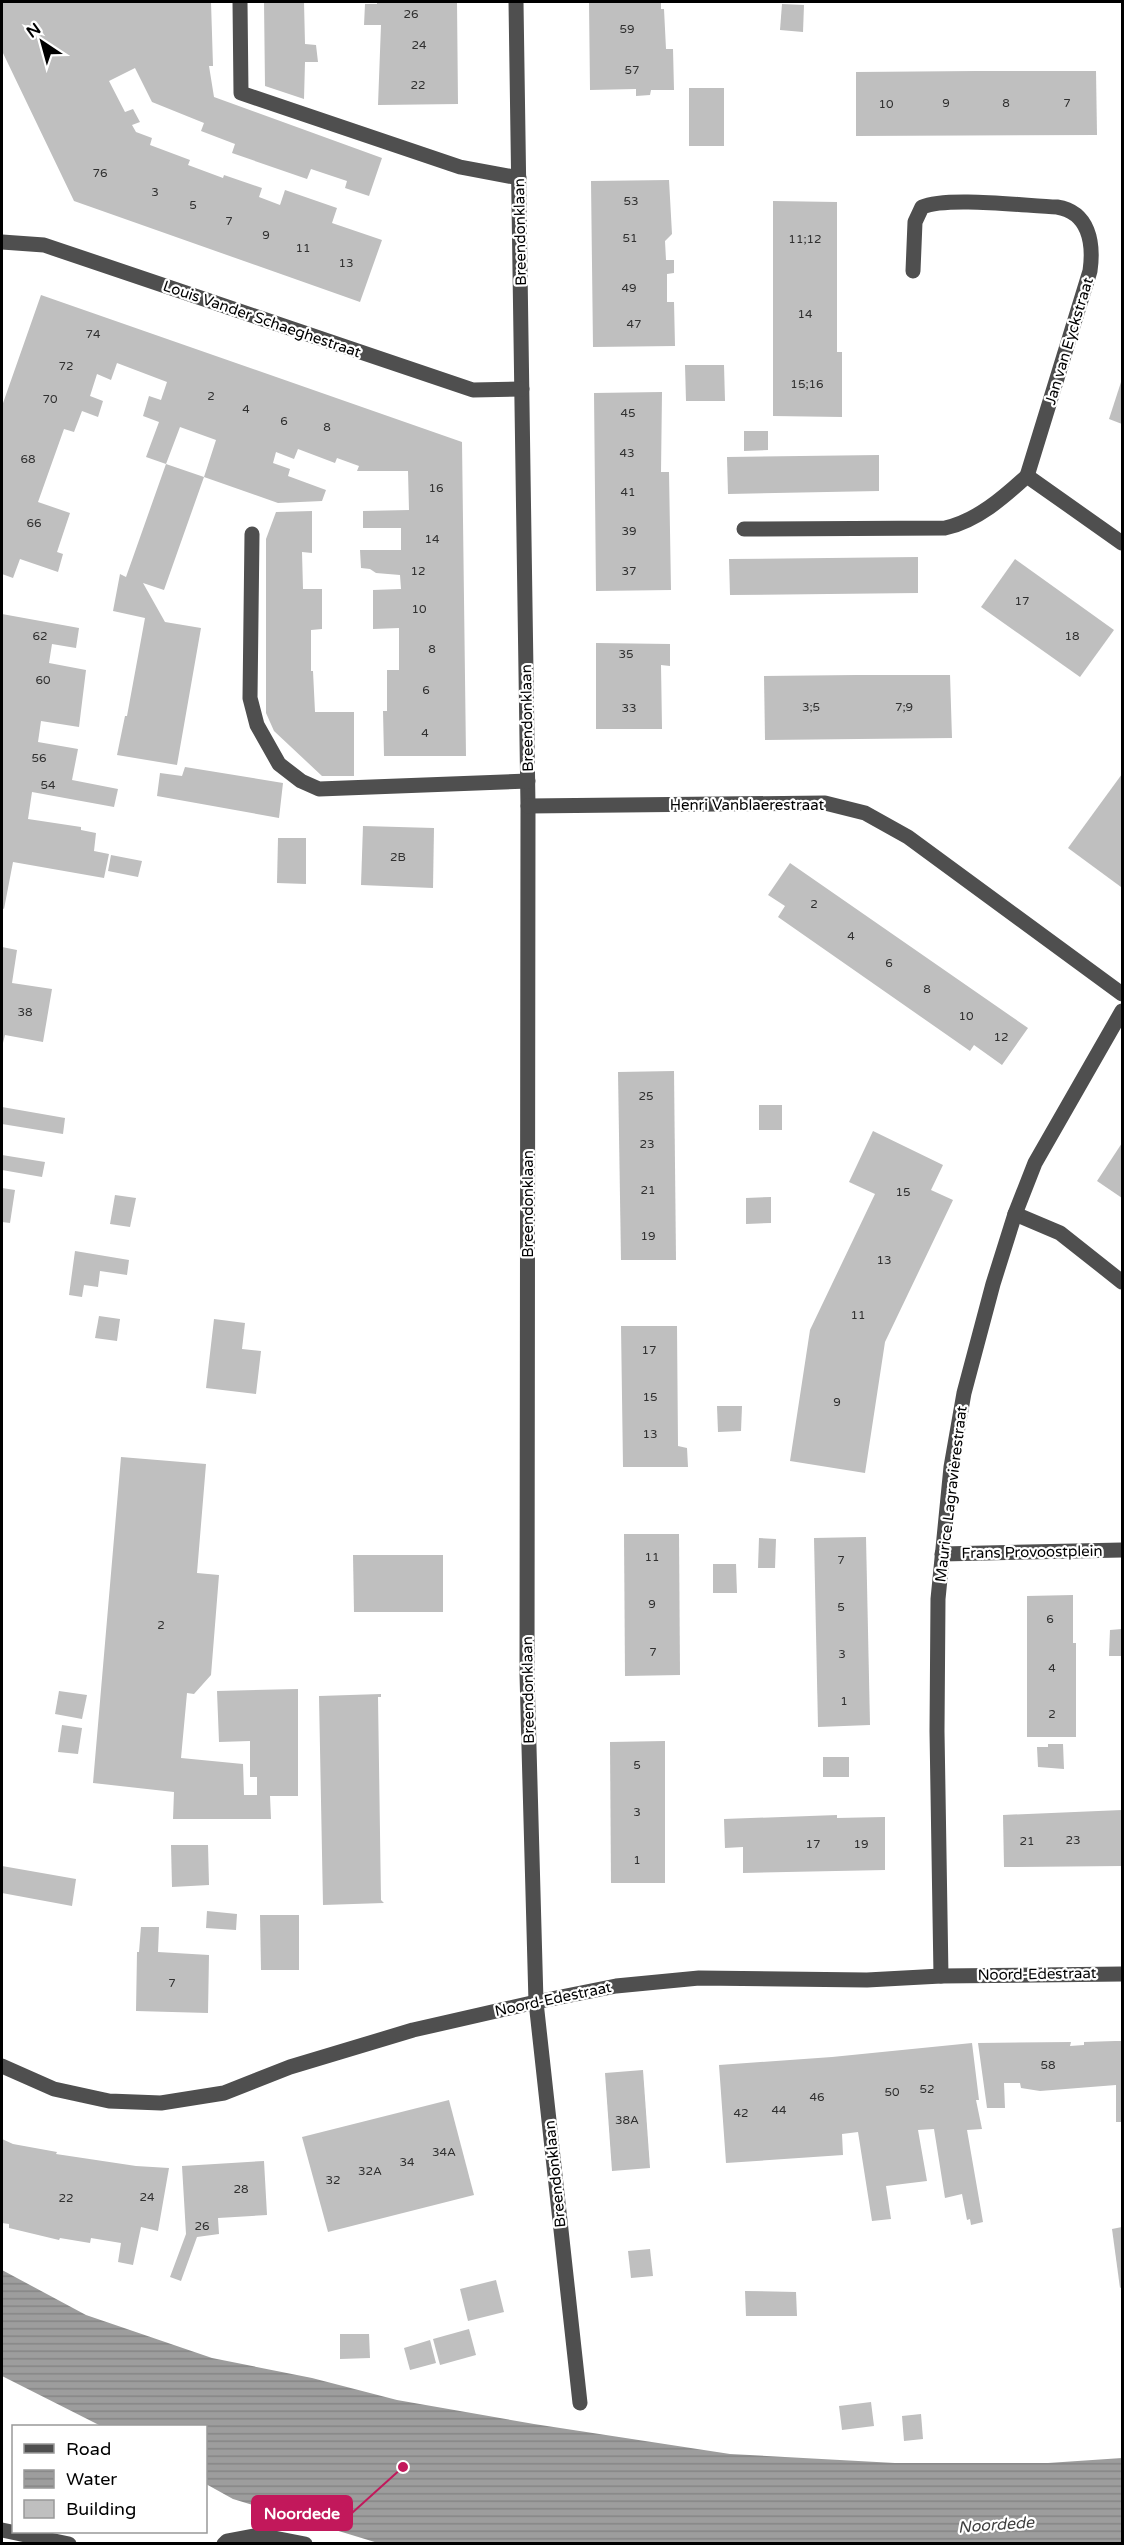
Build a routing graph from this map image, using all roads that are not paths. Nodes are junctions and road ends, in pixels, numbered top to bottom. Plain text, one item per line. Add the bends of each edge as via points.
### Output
1 (240, 2) edge
2 (516, 2) edge
3 (519, 178) junction
4 (2, 242) edge
5 (913, 271) dead end
6 (522, 389) junction
7 (1027, 476) junction
8 (744, 529) dead end
9 (252, 534) dead end
10 (1122, 543) edge
11 (528, 781) junction
12 (528, 806) junction
13 (1122, 994) edge
14 (1122, 1011) edge
15 (1015, 1214) junction
16 (1122, 1282) edge
17 (1122, 1550) edge
18 (942, 1554) junction
19 (1122, 1974) edge
20 (941, 1976) junction
21 (536, 2002) junction
22 (2, 2066) edge
23 (580, 2403) dead end
24 (16, 2533) edge
25 (69, 2544) edge
26 (224, 2544) edge
27 (305, 2544) edge

1 - 3 street via 241,93 460,167
2 - 3 street, Breendonklaan
3 - 6 street, Breendonklaan
4 - 6 street, Louis Vander Schaeghestraat via 44,245 473,390
5 - 7 street, Jan van Eyckstraat via 915,222 922,207 929,204 1057,207 1077,214 1085,223 1091,245 1090,271
6 - 11 street, Breendonklaan
7 - 8 street via 993,505 945,528
7 - 10 street
9 - 11 street via 250,698 257,725 279,764 320,789
11 - 12 street, Breendonklaan
12 - 13 street, Henri Vanblaerestraat via 825,803 865,813 908,837
12 - 21 street, Breendonklaan via 527,1674
14 - 15 street, Maurice Lagravièrestraat via 1035,1163
15 - 16 street via 1060,1233
15 - 18 street, Maurice Lagravièrestraat via 964,1393
17 - 18 street, Frans Provoostplein
18 - 20 street, Maurice Lagravièrestraat via 937,1709
19 - 20 street, Noord-Edestraat
20 - 21 street, Noord-Edestraat via 867,1980 699,1978 616,1986
21 - 22 street, Noord-Edestraat via 412,2030 290,2067 224,2093 161,2103 109,2102 65,2092
21 - 23 street, Breendonklaan
24 - 25 street
26 - 27 street via 259,2535

